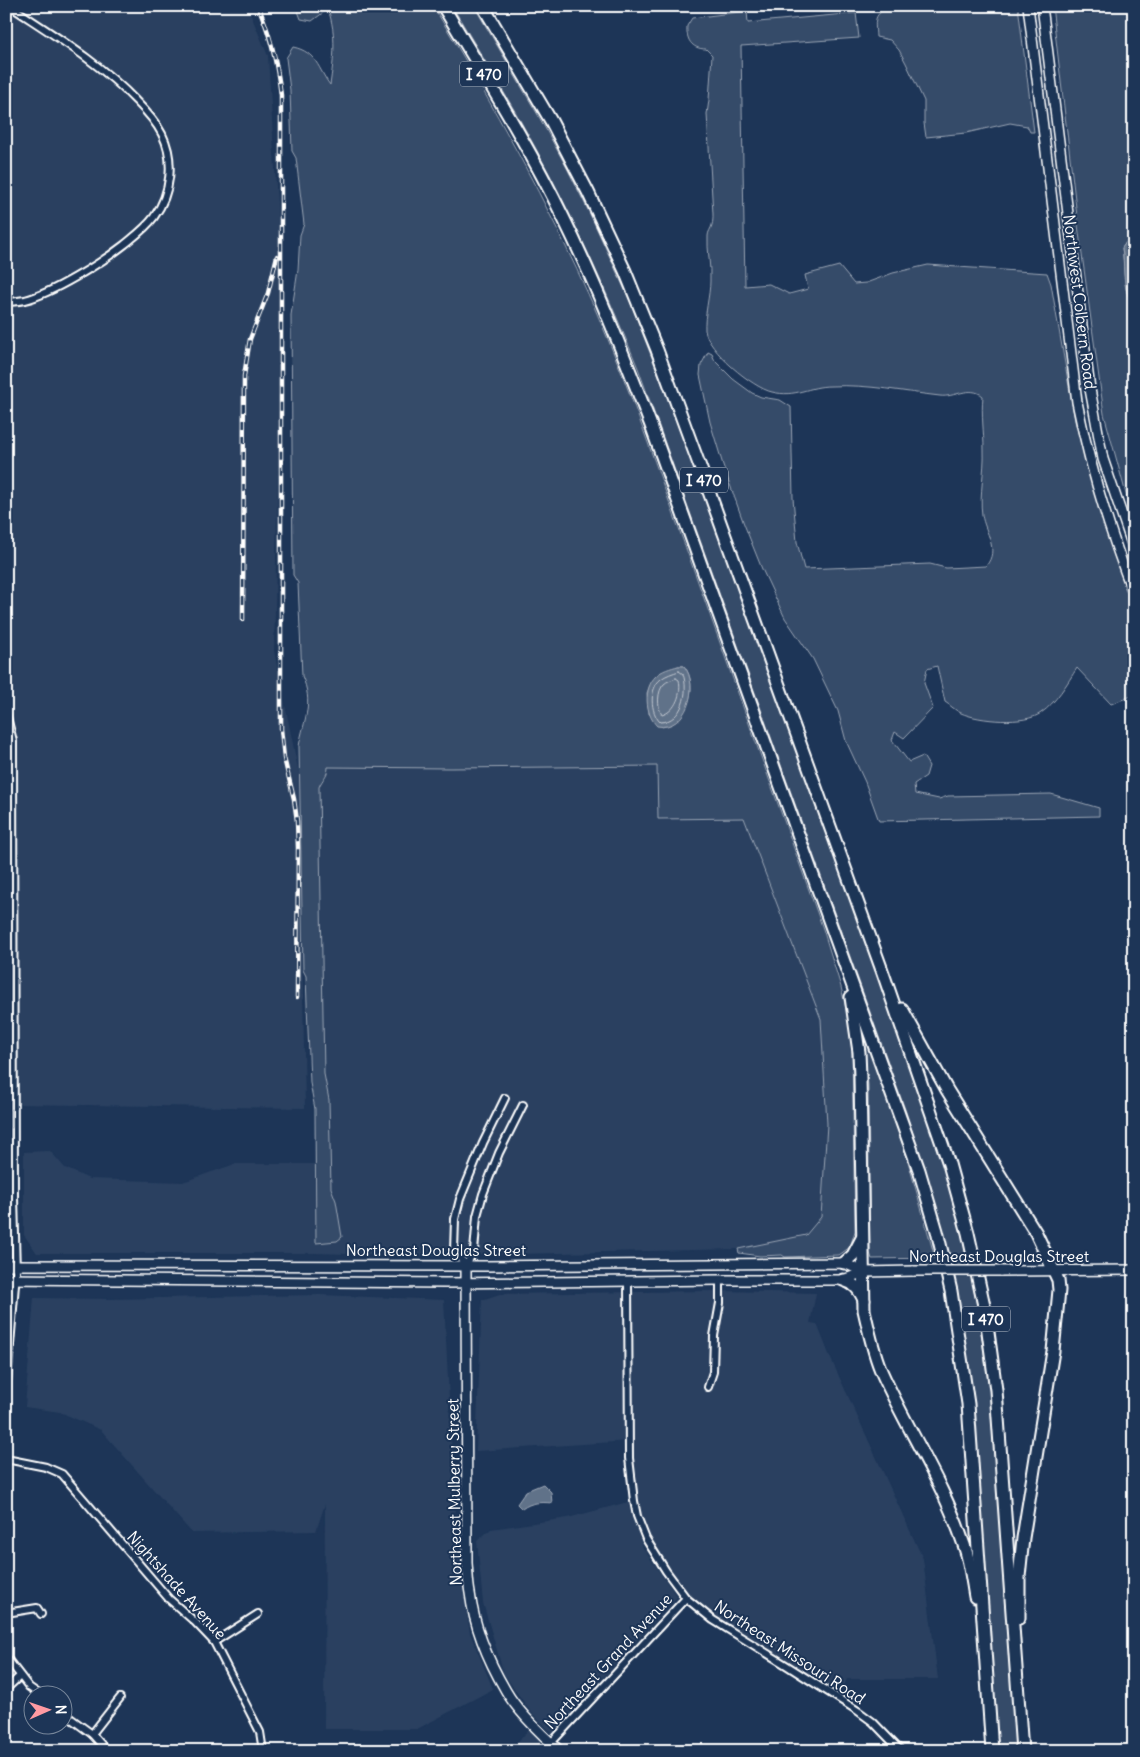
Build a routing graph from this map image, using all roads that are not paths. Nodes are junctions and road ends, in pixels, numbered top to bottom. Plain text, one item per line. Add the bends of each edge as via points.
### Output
1 (10, 6) edge
2 (443, 6) edge
3 (483, 6) edge
4 (1028, 6) edge
5 (1042, 6) edge
6 (6, 302) edge
7 (1134, 550) edge
8 (1134, 596) edge
9 (6, 713) edge
10 (839, 946) junction
11 (883, 973) junction
12 (505, 1098) dead end
13 (523, 1105) dead end
14 (863, 1236) junction
15 (6, 1264) edge
16 (844, 1264) junction
17 (16, 1265) junction
18 (466, 1265) junction
19 (1054, 1270) junction
20 (1134, 1270) edge
21 (864, 1272) junction
22 (11, 1279) edge
23 (720, 1280) junction
24 (843, 1280) junction
25 (628, 1281) junction
26 (466, 1283) junction
27 (864, 1300) junction
28 (708, 1387) dead end
29 (6, 1394) edge
30 (6, 1460) edge
31 (686, 1598) junction
32 (6, 1613) edge
33 (41, 1614) dead end
34 (258, 1614) dead end
35 (214, 1642) junction
36 (985, 1643) junction
37 (6, 1657) edge
38 (20, 1676) junction
39 (1017, 1680) junction
40 (27, 1684) edge
41 (6, 1689) edge
42 (120, 1698) dead end
43 (72, 1719) edge
44 (92, 1734) junction
45 (551, 1743) junction
46 (107, 1751) edge
47 (263, 1751) edge
48 (560, 1751) edge
49 (900, 1751) edge
50 (992, 1751) edge
51 (1022, 1751) edge

1 - 6 street via 96,63 126,90 157,124 166,143 170,166 166,195 160,208 138,234 98,263 48,292
2 - 10 highway, I 470 via 524,143 597,289 650,423
3 - 11 highway, I 470 via 551,122 625,271
4 - 8 main road, Northwest Colbern Road via 1077,402 1088,458
5 - 7 main road, Northwest Colbern Road via 1090,389 1103,459
9 - 17 street via 13,742
10 - 14 highway via 854,1008 859,1052
10 - 36 highway, I 470 via 919,1170 951,1291 968,1404
11 - 19 highway via 947,1090 1036,1233
11 - 39 highway, I 470 via 949,1164 985,1310 996,1390
12 - 18 street via 483,1143 455,1219 454,1251
13 - 18 street via 483,1194 474,1251
14 - 16 highway
14 - 21 highway
15 - 17 main road, Northeast Douglas Street
16 - 18 main road, Northeast Douglas Street
16 - 21 main road, Northeast Douglas Street
17 - 18 main road, Northeast Douglas Street
17 - 22 street
18 - 26 main road, Northeast Mulberry Street
19 - 20 main road, Northeast Douglas Street
19 - 21 main road, Northeast Douglas Street, bridge
19 - 39 highway via 1059,1290 1056,1323 1019,1577
21 - 24 main road, Northeast Douglas Street
21 - 27 highway
22 - 26 main road, Northeast Douglas Street
22 - 29 street
23 - 24 main road, Northeast Douglas Street
23 - 25 main road, Northeast Douglas Street
23 - 28 street via 714,1372
24 - 27 highway via 852,1283
25 - 26 main road, Northeast Douglas Street
25 - 31 street, Northeast Missouri Road via 628,1458 634,1500 645,1536
26 - 45 main road, Northeast Mulberry Street via 467,1562 470,1594 477,1625 506,1692
27 - 36 highway via 872,1345 881,1372 932,1470 965,1547
30 - 35 street, Nightshade Avenue via 46,1467 62,1474 169,1599
31 - 45 street, Northeast Grand Avenue
31 - 49 street, Northeast Missouri Road via 713,1620 858,1711
32 - 33 street via 37,1608
34 - 35 street
35 - 47 street, Nightshade Avenue via 260,1732
36 - 50 highway, I 470
37 - 38 street
38 - 40 street
38 - 41 street
39 - 51 highway, I 470
42 - 44 street
43 - 44 street
44 - 46 street
45 - 48 main road, Northeast Mulberry Street

